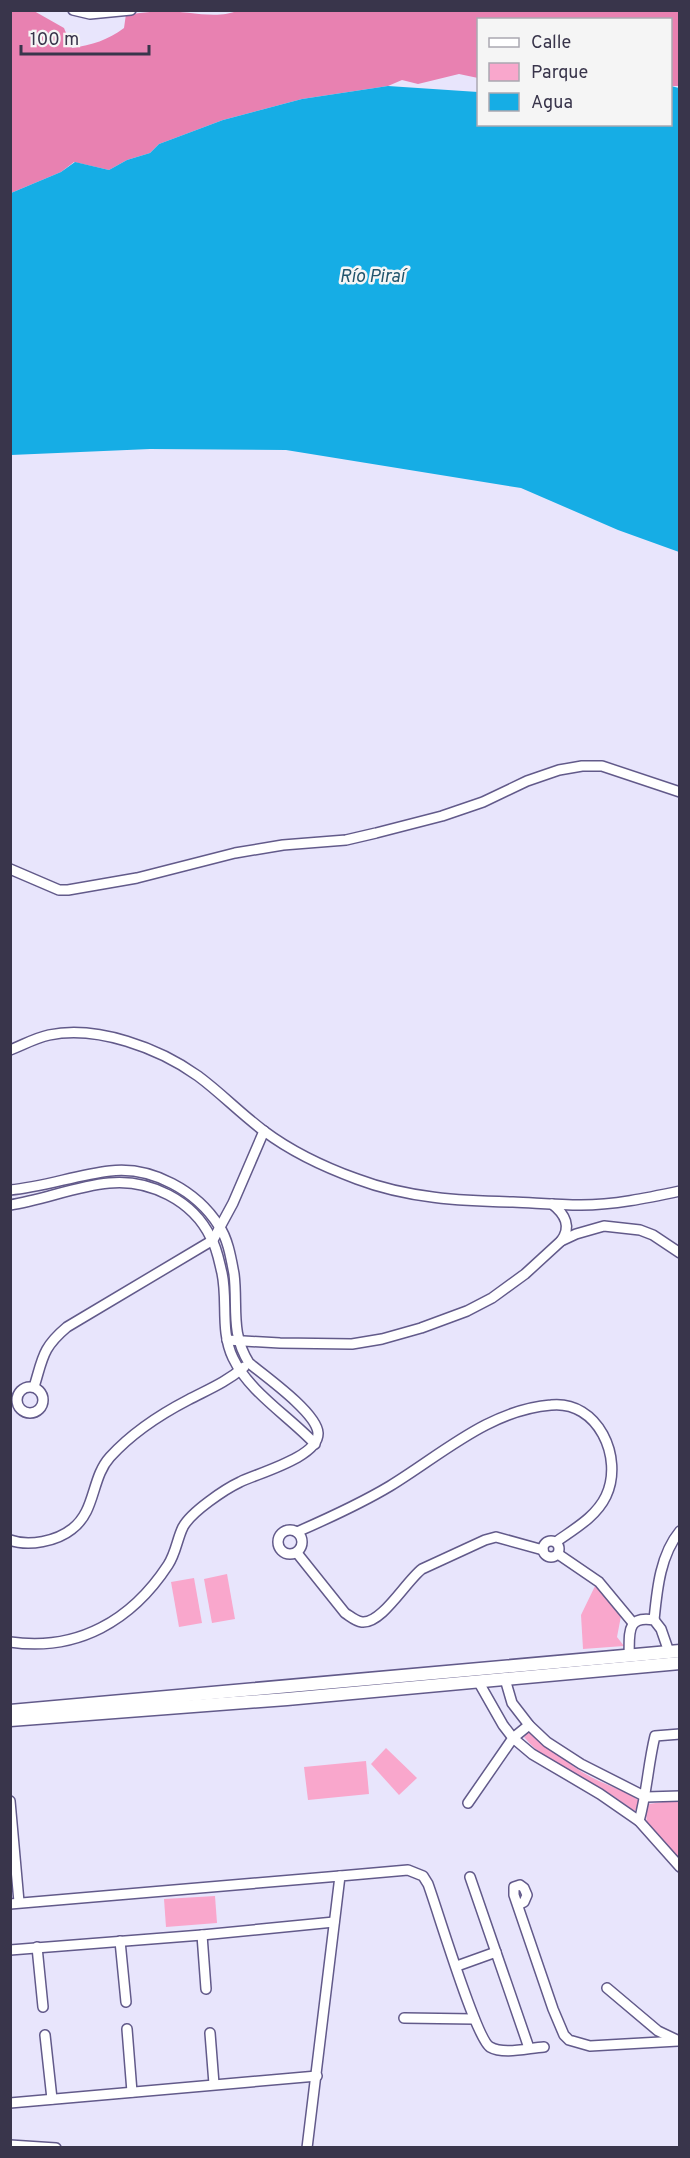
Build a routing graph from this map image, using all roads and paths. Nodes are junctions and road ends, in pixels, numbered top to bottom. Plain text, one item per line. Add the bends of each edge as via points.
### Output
1 (73, 10) edge
2 (131, 10) edge
3 (680, 792) edge
4 (10, 869) edge
5 (10, 1050) edge
6 (264, 1131) junction
7 (10, 1190) edge
8 (680, 1191) edge
9 (552, 1204) junction
10 (10, 1205) edge
11 (220, 1227) junction
12 (213, 1240) junction
13 (561, 1241) junction
14 (680, 1253) edge
15 (227, 1340) junction
16 (238, 1341) junction
17 (249, 1363) junction
18 (240, 1370) junction
19 (34, 1387) dead end
20 (315, 1444) junction
21 (680, 1531) edge
22 (297, 1532) junction
23 (10, 1540) edge
24 (556, 1542) junction
25 (543, 1550) junction
26 (297, 1553) junction
27 (558, 1554) junction
28 (654, 1620) junction
29 (633, 1623) junction
30 (10, 1642) edge
31 (674, 1651) edge
32 (629, 1655) junction
33 (680, 1663) edge
34 (505, 1673) junction
35 (478, 1681) junction
36 (10, 1711) edge
37 (10, 1720) edge
38 (529, 1725) junction
39 (680, 1734) edge
40 (513, 1737) junction
41 (680, 1796) edge
42 (646, 1797) junction
43 (10, 1801) edge
44 (468, 1803) dead end
45 (639, 1821) junction
46 (680, 1867) edge
47 (340, 1876) junction
48 (470, 1877) dead end
49 (15, 1903) edge
50 (518, 1905) dead end
51 (334, 1922) junction
52 (202, 1935) junction
53 (120, 1941) junction
54 (37, 1947) junction
55 (10, 1950) edge
56 (496, 1952) junction
57 (457, 1966) junction
58 (607, 1988) dead end
59 (206, 1989) dead end
60 (126, 2002) dead end
61 (43, 2007) dead end
62 (405, 2018) dead end
63 (474, 2019) junction
64 (127, 2029) dead end
65 (210, 2033) dead end
66 (45, 2035) dead end
67 (679, 2041) edge
68 (544, 2047) dead end
69 (529, 2048) junction
70 (317, 2076) junction
71 (214, 2084) junction
72 (132, 2092) junction
73 (52, 2099) junction
74 (10, 2103) edge
75 (10, 2145) edge
76 (56, 2148) edge
77 (307, 2148) edge

1 - 2 street via 90,14
3 - 4 street via 602,766 582,766 527,781 442,816 376,833 235,853 115,882 59,890
5 - 6 street via 49,1035 70,1033 106,1036 141,1046 186,1068
6 - 9 street via 319,1164 409,1194
6 - 11 street
7 - 11 street via 108,1171 141,1173 190,1194
8 - 9 street via 583,1205
9 - 13 street via 567,1225
10 - 12 street via 97,1185 132,1183 156,1189 184,1205
11 - 12 street
11 - 16 street via 234,1275
12 - 15 street via 224,1284
12 - 19 street via 67,1327 46,1349
13 - 14 street via 590,1229 615,1226 653,1235
13 - 16 street via 492,1298 421,1328 352,1344
15 - 16 street
15 - 18 street
16 - 17 street
17 - 18 street
17 - 20 street via 313,1420 318,1435
18 - 20 street
18 - 23 street via 156,1419 109,1458 93,1487 84,1516 73,1528 43,1541
20 - 30 street via 299,1458 236,1484 206,1505 183,1528 170,1563 158,1580 110,1624 58,1643
21 - 28 street via 665,1557
22 - 24 street via 353,1507 495,1420 535,1408 564,1405 586,1413 608,1443 612,1461 606,1496 586,1520
22 - 26 street via 302,1542
22 - 26 street via 282,1533 278,1545 285,1554
24 - 25 street via 547,1542
24 - 27 street
25 - 26 street via 496,1537 485,1540 422,1569 381,1615 363,1622 345,1613
25 - 27 street via 549,1557
27 - 29 street via 594,1578
28 - 29 street via 638,1619
28 - 31 street
29 - 32 street
31 - 32 main road
32 - 34 main road
33 - 34 main road
34 - 35 main road
34 - 36 main road
34 - 38 street via 512,1704
35 - 37 main road
35 - 40 street
38 - 40 street
38 - 42 street via 581,1764
39 - 42 street via 655,1736
40 - 44 street
40 - 45 street via 532,1754
41 - 42 street
42 - 45 street
43 - 49 street
45 - 46 street
47 - 49 street
47 - 51 street
47 - 57 street via 408,1870 423,1876
48 - 56 street
50 - 67 street via 553,2009 569,2040 590,2046
51 - 52 street
51 - 70 street
52 - 53 street
52 - 59 street
53 - 54 street
53 - 60 street
54 - 55 street
54 - 61 street
56 - 57 street
56 - 69 street
57 - 63 street
58 - 67 street via 658,2031
62 - 63 street
63 - 69 street via 485,2044 492,2049
64 - 72 street
65 - 71 street
66 - 73 street
68 - 69 street
70 - 71 street
70 - 77 street
71 - 72 street
72 - 73 street
73 - 74 street
75 - 76 street

